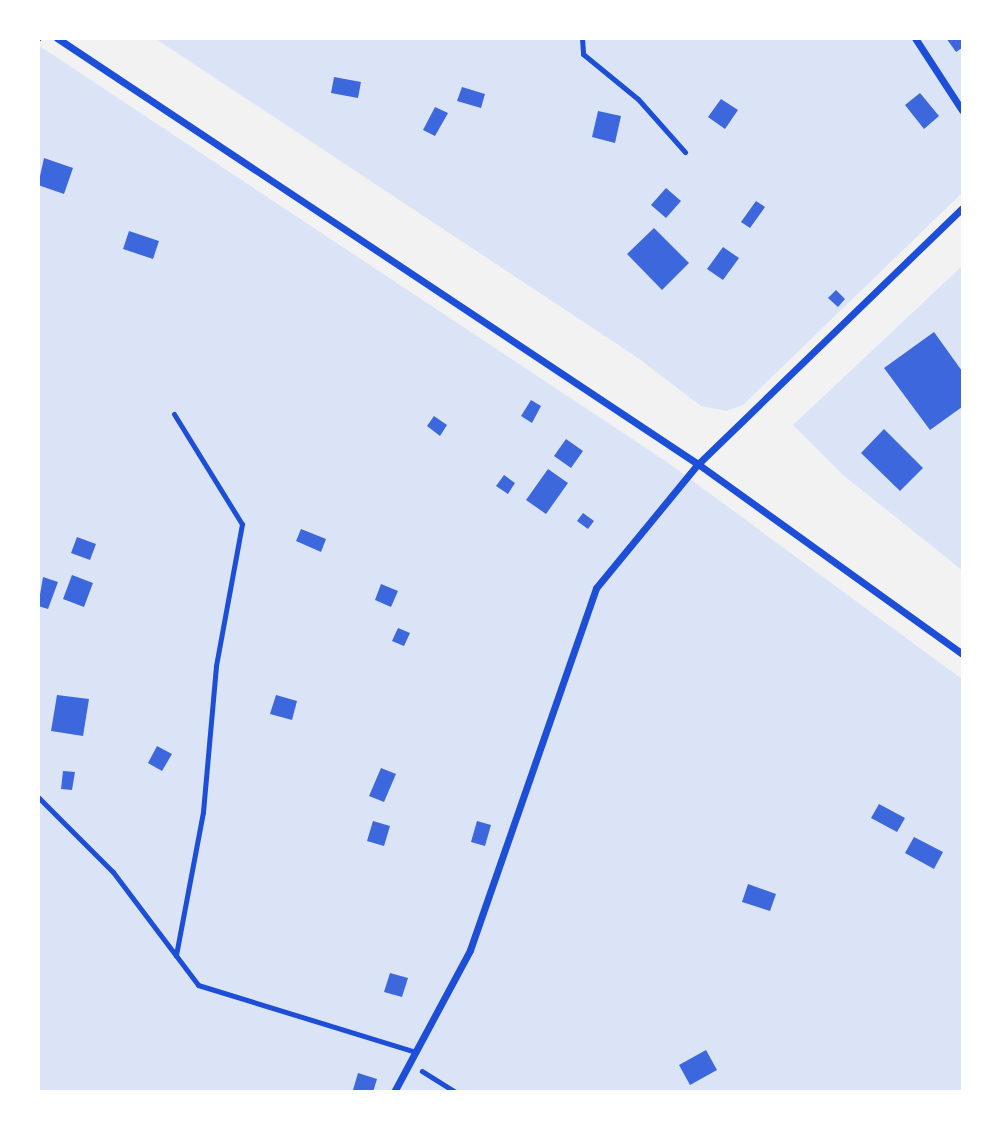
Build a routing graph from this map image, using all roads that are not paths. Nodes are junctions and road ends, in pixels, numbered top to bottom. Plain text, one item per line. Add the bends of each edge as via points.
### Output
1 (57, 38) edge
2 (582, 38) edge
3 (915, 38) edge
4 (962, 110) edge
5 (685, 152) dead end
6 (962, 208) edge
7 (174, 414) dead end
8 (698, 464) junction
9 (962, 654) edge
10 (38, 797) edge
11 (176, 955) junction
12 (412, 1051) junction
13 (394, 1091) edge

1 - 8 street
2 - 5 lane via 583,54 638,99
3 - 4 street
6 - 8 street
7 - 11 lane via 242,524 216,666 203,812
8 - 9 street
8 - 12 street via 596,588 470,950
10 - 11 lane via 113,872
11 - 12 lane via 198,985
12 - 13 street

